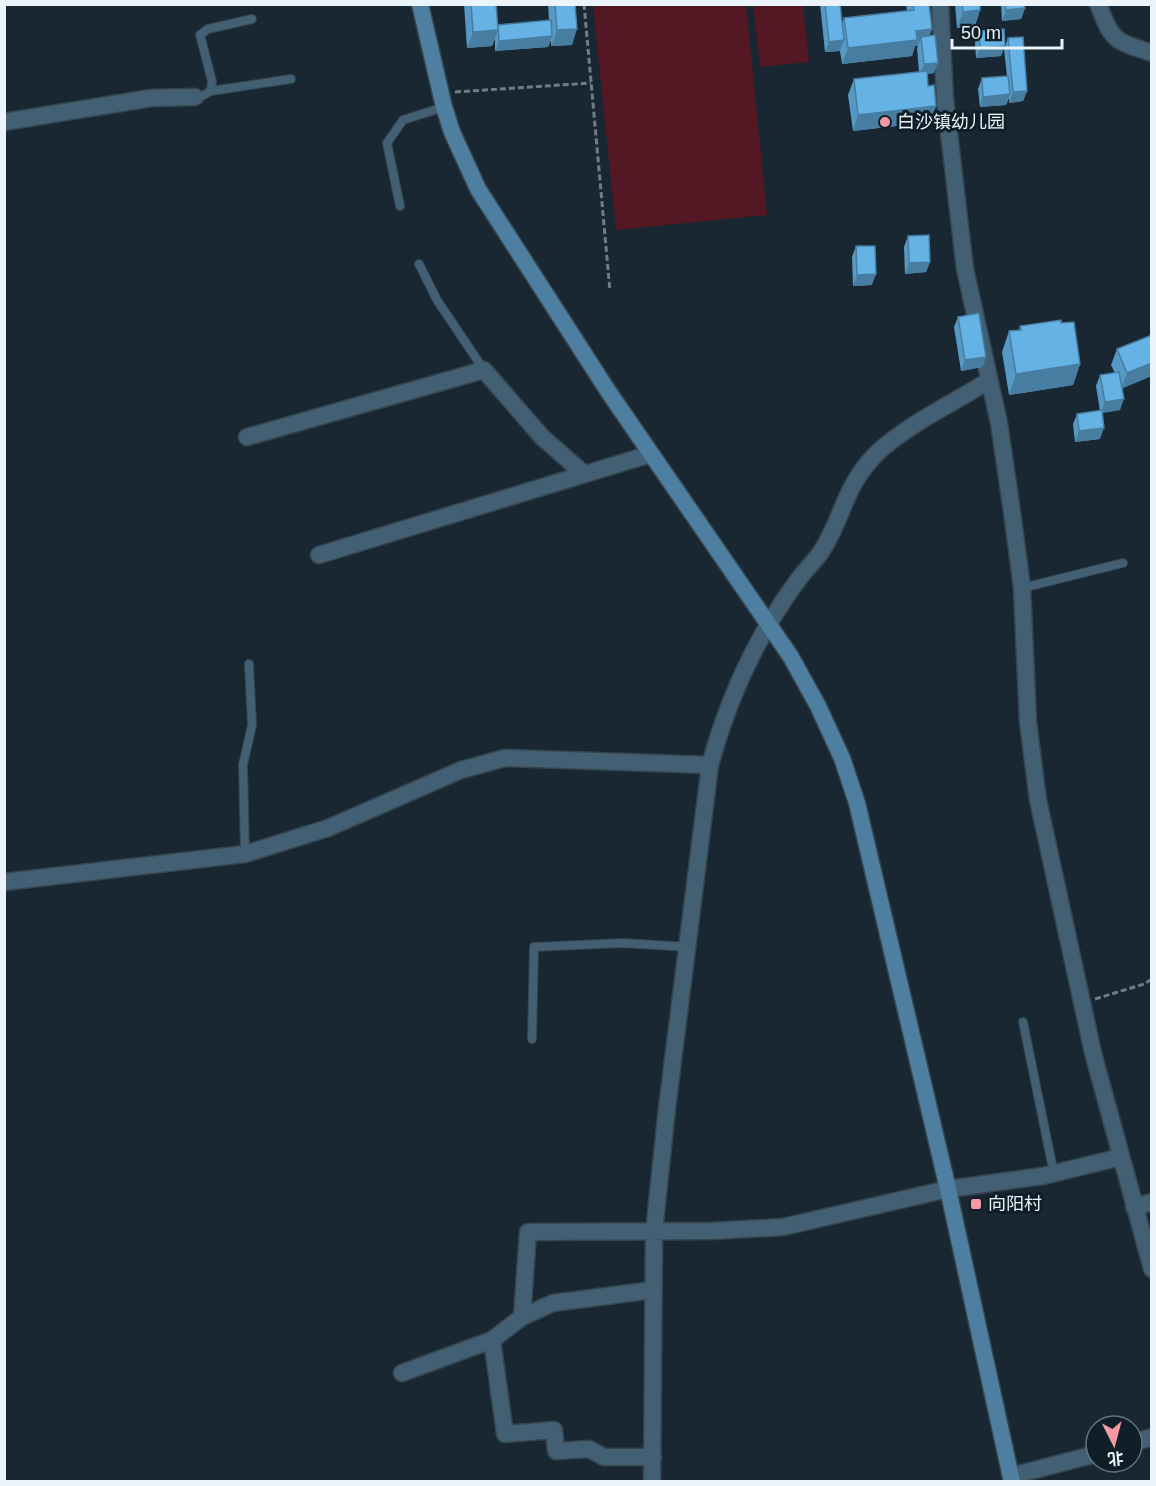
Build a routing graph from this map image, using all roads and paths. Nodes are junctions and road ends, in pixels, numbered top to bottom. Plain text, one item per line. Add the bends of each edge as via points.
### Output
1 (420, 4) edge
2 (584, 4) edge
3 (940, 4) edge
4 (1098, 4) edge
5 (252, 19) dead end
6 (1152, 53) edge
7 (291, 79) dead end
8 (591, 83) junction
9 (211, 91) junction
10 (195, 97) joint
11 (442, 100) junction
12 (4, 122) edge
13 (400, 206) dead end
14 (419, 264) dead end
15 (610, 291) dead end
16 (484, 370) junction
17 (988, 381) junction
18 (247, 436) dead end
19 (651, 454) junction
20 (583, 473) junction
21 (319, 555) dead end
22 (1123, 563) dead end
23 (1022, 588) junction
24 (769, 626) junction
25 (249, 664) dead end
26 (710, 765) junction
27 (245, 854) junction
28 (4, 882) edge
29 (689, 947) junction
30 (1152, 979) edge
31 (1082, 1004) junction
32 (1023, 1022) dead end
33 (532, 1039) dead end
34 (1121, 1157) junction
35 (1054, 1174) junction
36 (948, 1189) junction
37 (1152, 1202) edge
38 (1134, 1207) junction
39 (654, 1232) junction
40 (1152, 1269) edge
41 (653, 1290) junction
42 (522, 1317) junction
43 (492, 1340) junction
44 (402, 1373) dead end
45 (653, 1456) junction
46 (1084, 1458) edge
47 (1012, 1479) edge
48 (652, 1482) edge

1 - 11 main road
2 - 8 path
3 - 17 street via 945,99 965,269
4 - 6 street via 1112,37
5 - 9 lane via 208,29 200,35
7 - 9 lane
8 - 11 path
8 - 15 path
9 - 10 lane
10 - 12 street via 151,98
11 - 13 lane via 403,120 387,143
11 - 19 main road via 464,161 494,217
14 - 16 lane via 437,300
16 - 18 street
16 - 20 street via 542,437
17 - 23 street via 999,423
17 - 24 street via 889,442 863,468 844,498 821,551 797,580
19 - 20 street
19 - 24 main road
20 - 21 street
22 - 23 lane
23 - 31 street via 1028,722 1038,800
24 - 26 street via 734,690
24 - 36 main road via 818,706 857,803
25 - 27 lane via 252,725 243,765
26 - 27 street via 505,758 461,770 328,828
26 - 29 street
27 - 28 street
29 - 33 lane via 622,943 534,947
29 - 39 street
30 - 31 path
31 - 34 street
32 - 35 lane
34 - 35 street
34 - 38 street
35 - 36 street
36 - 39 street via 783,1227
36 - 47 main road
37 - 38 street
38 - 40 street
39 - 41 street
39 - 42 street via 528,1232
41 - 42 street via 553,1303
41 - 45 street
42 - 43 street
43 - 44 street
43 - 45 street via 505,1434 554,1430 556,1450 589,1449 604,1456
45 - 48 street
46 - 47 street

